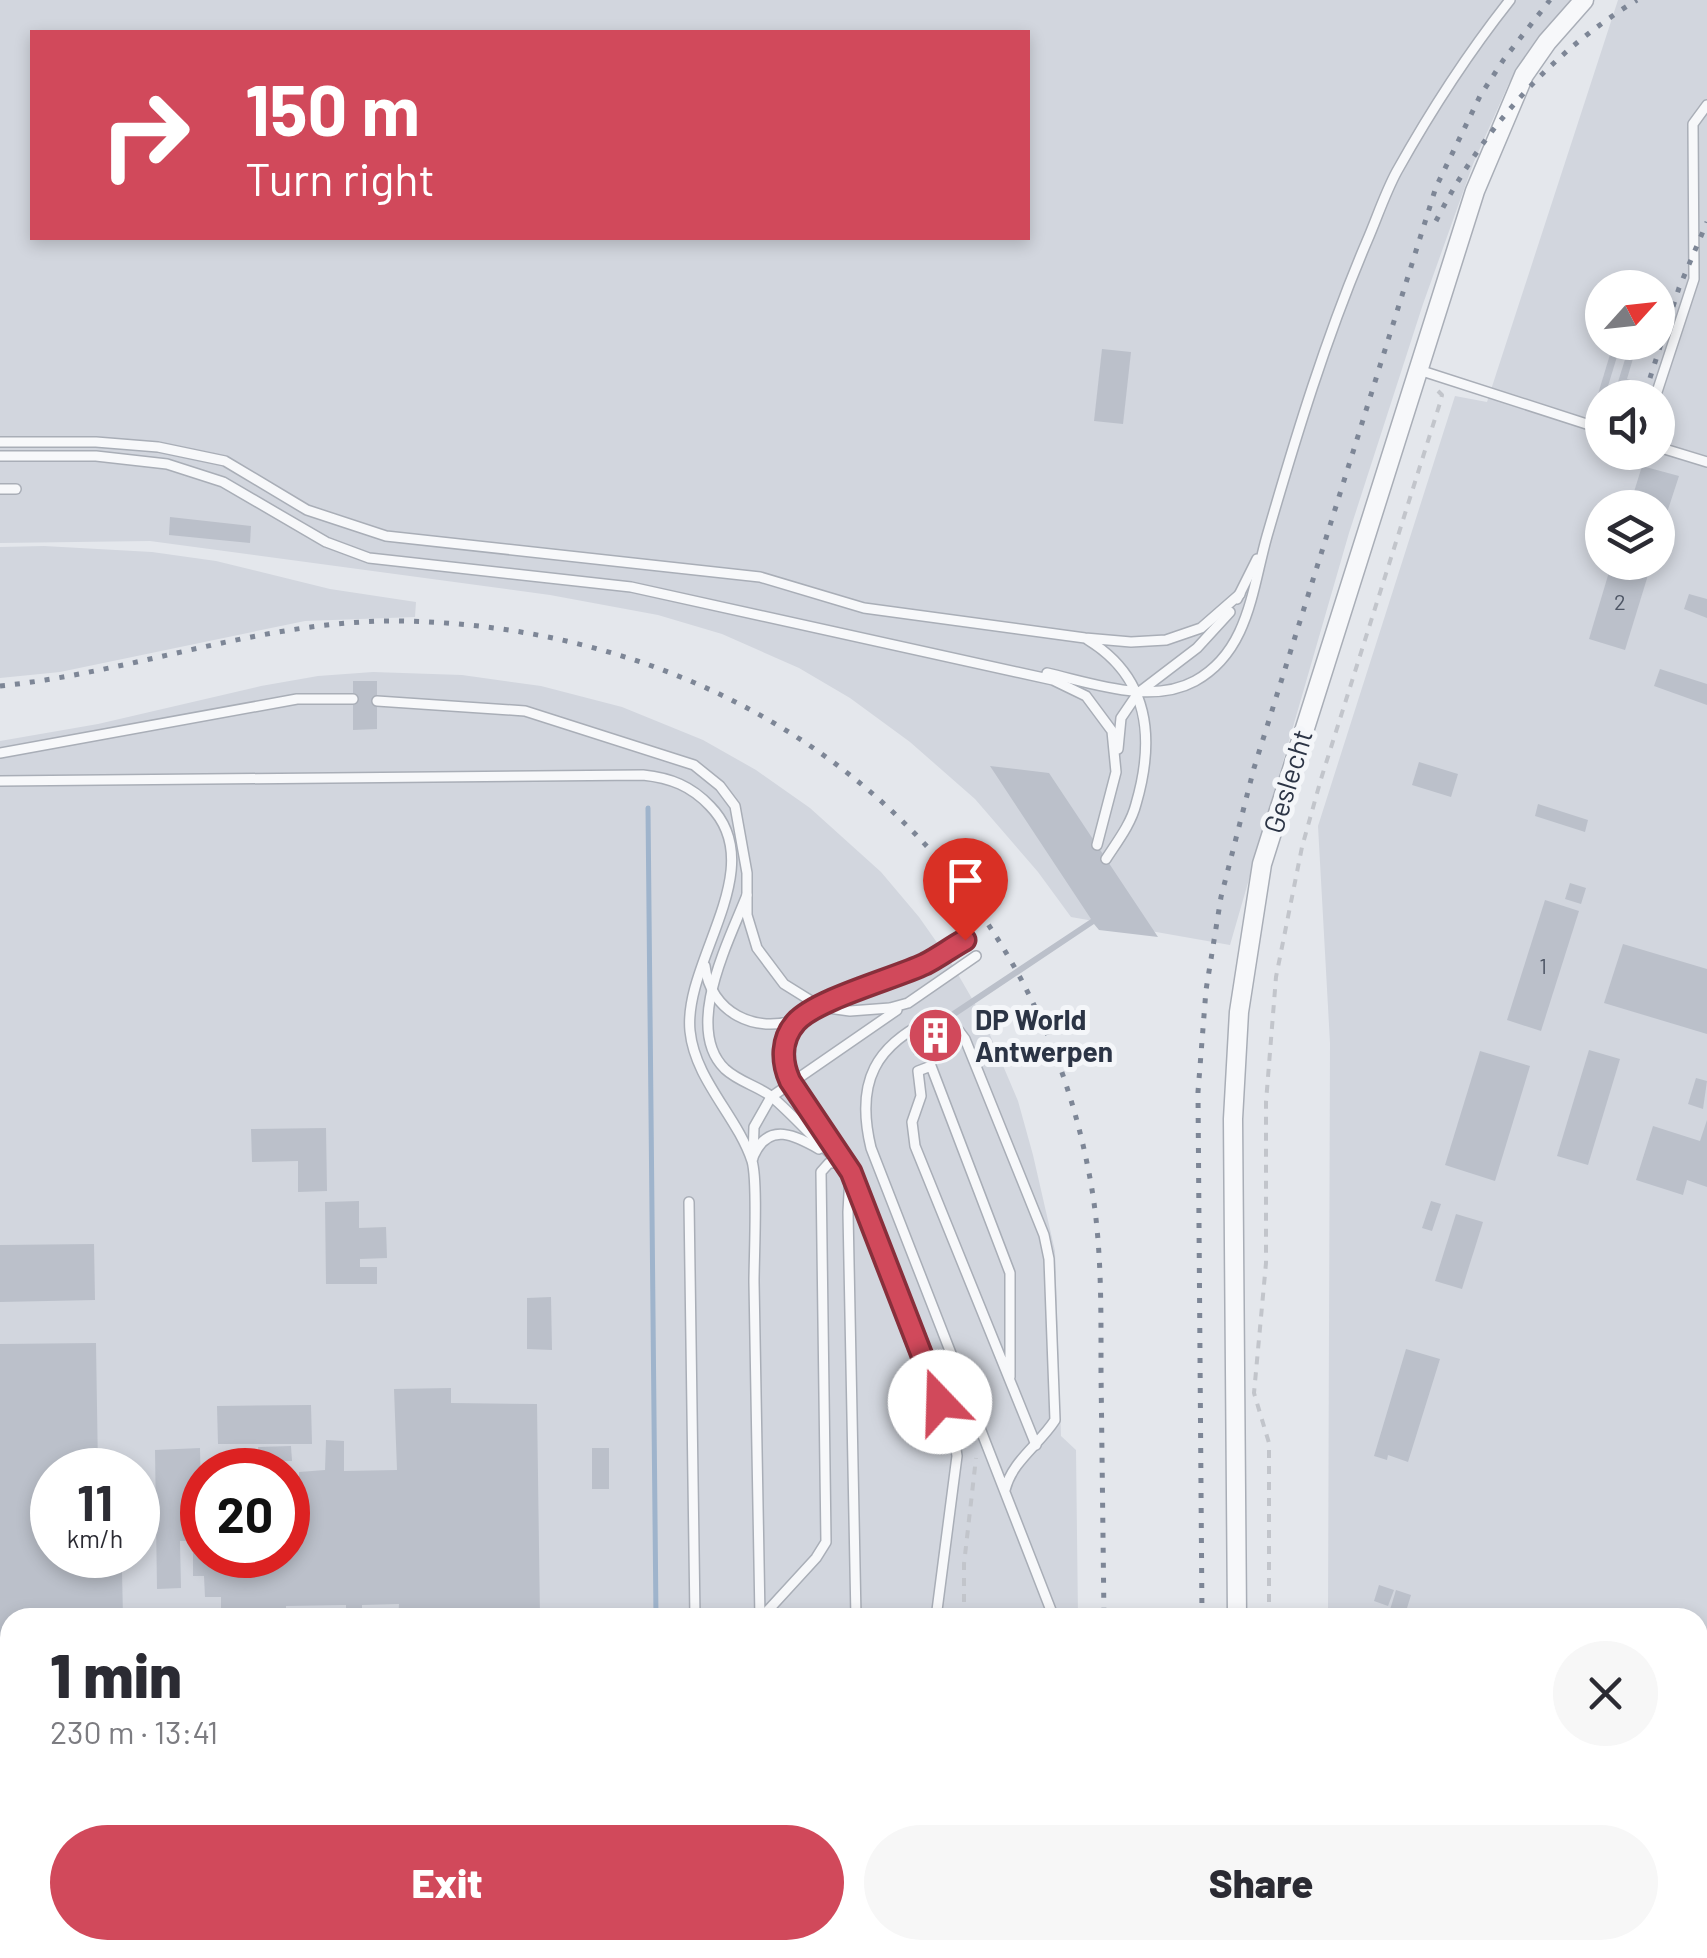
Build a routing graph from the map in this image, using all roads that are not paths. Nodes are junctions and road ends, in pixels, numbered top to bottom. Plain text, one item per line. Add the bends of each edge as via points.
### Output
1 (1510, 0) edge
2 (1584, 0) edge
3 (1707, 105) edge
4 (1416, 369) junction
5 (1661, 380) edge
6 (1585, 424) edge
7 (0, 442) edge
8 (1675, 452) edge
9 (0, 456) edge
10 (1707, 462) edge
11 (0, 489) edge
12 (16, 489) dead end
13 (1266, 538) junction
14 (1240, 594) junction
15 (1086, 638) junction
16 (970, 662) junction
17 (1138, 694) junction
18 (353, 699) dead end
19 (377, 701) dead end
20 (0, 753) edge
21 (1116, 772) junction
22 (0, 781) edge
23 (1097, 846) dead end
24 (1106, 859) dead end
25 (747, 894) junction
26 (965, 940) dead end
27 (976, 956) dead end
28 (705, 958) junction
29 (713, 991) junction
30 (908, 1003) junction
31 (821, 1006) junction
32 (800, 1018) junction
33 (790, 1081) junction
34 (771, 1097) junction
35 (827, 1154) junction
36 (752, 1162) junction
37 (840, 1164) junction
38 (851, 1172) junction
39 (689, 1202) dead end
40 (1010, 1377) junction
41 (1036, 1445) junction
42 (1005, 1490) junction
43 (695, 1608) edge
44 (761, 1608) edge
45 (770, 1608) edge
46 (856, 1608) edge
47 (937, 1608) edge
48 (1050, 1608) edge
49 (1237, 1608) edge

1 - 13 lane via 1396,174 1337,311
2 - 4 street, Geslecht via 1539,52 1506,113
3 - 5 lane via 1693,124 1694,279
4 - 6 lane
4 - 49 street, Geslecht via 1268,846 1243,984 1233,1155
7 - 15 lane via 112,443 226,461 307,510 386,536 760,576 864,608
8 - 10 lane
9 - 16 lane via 108,456 166,464 222,482 326,542 369,558 631,587
11 - 12 lane
13 - 14 lane
13 - 17 lane via 1242,632 1224,656 1194,681
14 - 15 lane via 1201,628 1166,640
14 - 17 lane via 1196,648
15 - 17 lane via 1126,670
16 - 17 lane via 978,658
16 - 21 lane via 1053,680 1086,696 1112,731
17 - 21 lane via 1121,718
17 - 24 lane via 1147,742 1136,806
18 - 20 lane via 297,698
19 - 25 lane via 525,711 694,765 734,806
21 - 23 lane
22 - 28 lane via 664,777 714,810 730,844 730,879
25 - 29 lane
25 - 31 lane via 751,932 764,962 794,993
26 - 31 lane
27 - 30 lane
28 - 29 lane
28 - 36 lane via 690,1014 692,1043
29 - 32 lane via 754,1024
29 - 34 lane via 708,1046 726,1070
30 - 31 lane via 850,1011
30 - 33 lane
31 - 32 lane
32 - 33 lane via 783,1054
33 - 34 lane
33 - 38 lane
34 - 35 lane
34 - 36 lane via 754,1127
35 - 36 lane via 780,1133 760,1144
35 - 37 lane
36 - 44 lane
37 - 38 lane
37 - 45 lane via 822,1172 826,1542
38 - 46 lane
38 - 47 lane via 954,1436
39 - 43 lane
40 - 40 lane via 1010,1273 931,1066 918,1071 915,1146
40 - 41 lane
41 - 42 lane via 1010,1472
41 - 42 lane via 1055,1420 1050,1259 964,1039 936,1016 908,1029 884,1052 866,1084 864,1117
42 - 48 lane

